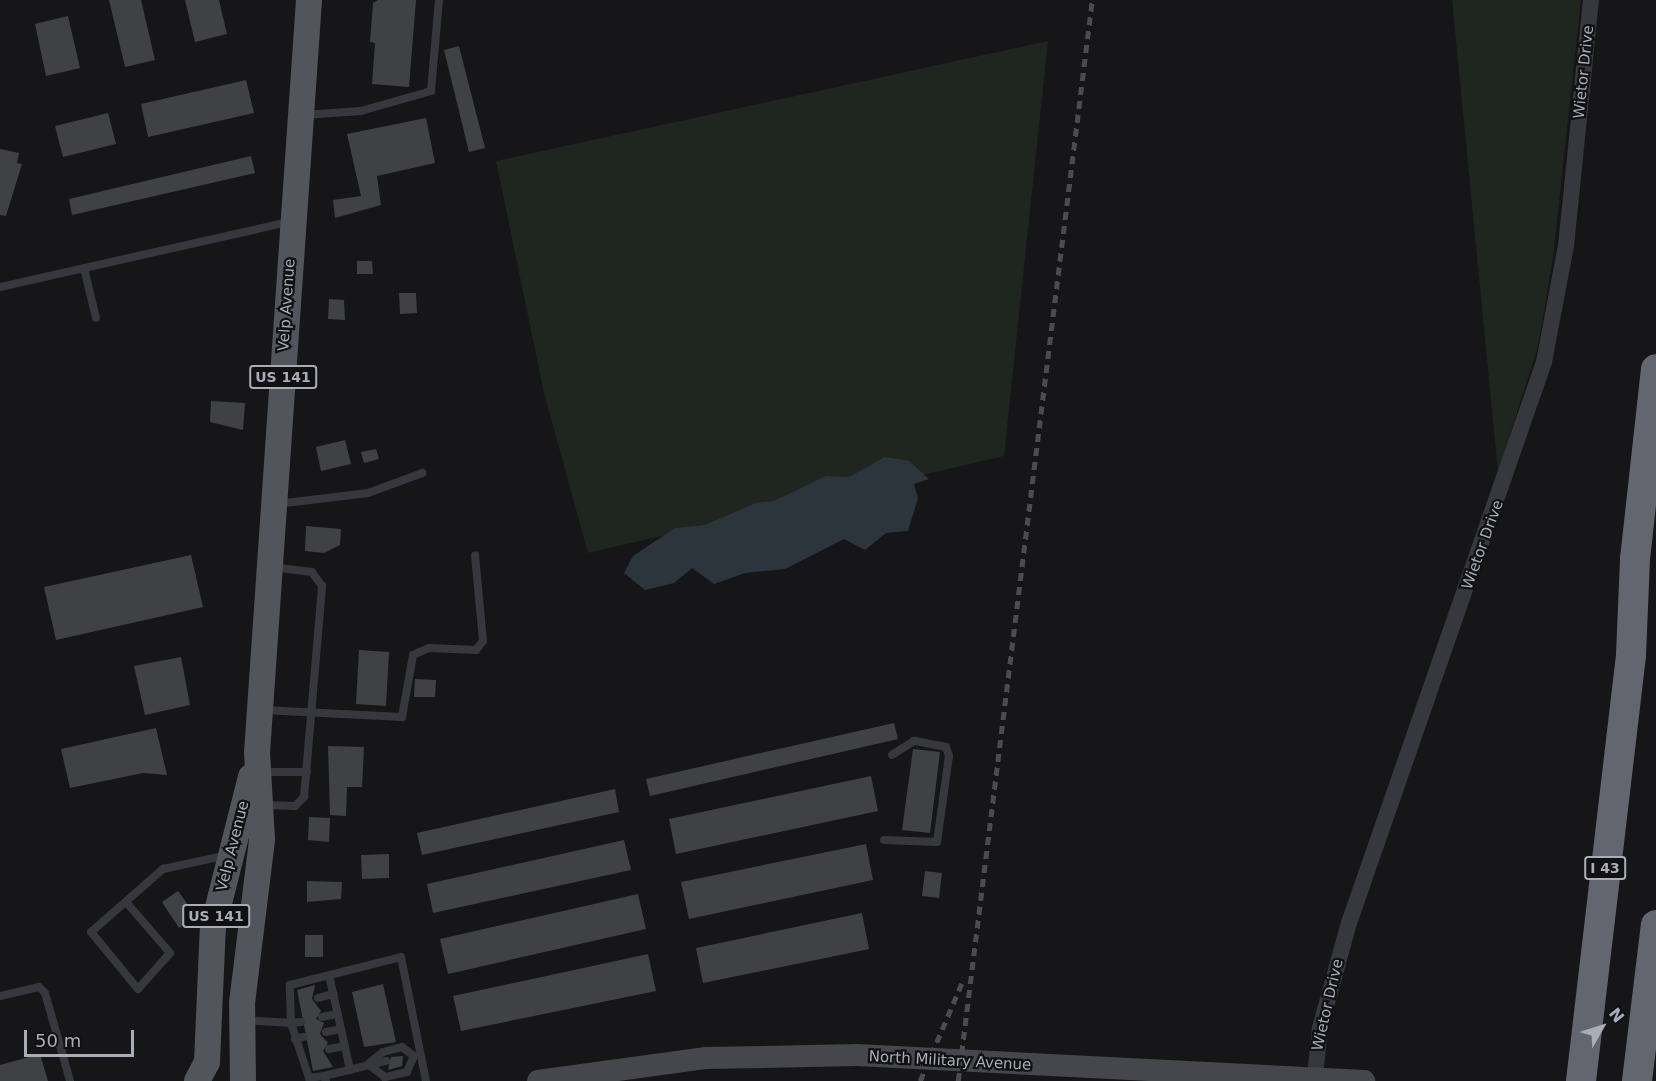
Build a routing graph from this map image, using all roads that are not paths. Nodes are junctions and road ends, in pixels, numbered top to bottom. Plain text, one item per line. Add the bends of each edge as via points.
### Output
1 (309, 0) edge
2 (439, 0) edge
3 (1591, 0) edge
4 (301, 115) junction
5 (293, 221) junction
6 (84, 268) junction
7 (0, 287) edge
8 (96, 318) dead end
9 (1656, 369) edge
10 (422, 473) dead end
11 (274, 504) junction
12 (1656, 516) edge
13 (475, 555) dead end
14 (269, 566) junction
15 (1630, 655) junction
16 (260, 710) junction
17 (311, 714) junction
18 (892, 755) dead end
19 (257, 762) junction
20 (307, 771) junction
21 (260, 804) junction
22 (884, 840) dead end
23 (231, 855) junction
24 (126, 902) junction
25 (1656, 925) edge
26 (329, 975) junction
27 (333, 994) junction
28 (0, 996) edge
29 (318, 998) dead end
30 (338, 1014) junction
31 (322, 1017) dead end
32 (242, 1020) junction
33 (301, 1022) dead end
34 (291, 1023) junction
35 (341, 1029) junction
36 (326, 1032) dead end
37 (345, 1046) junction
38 (329, 1049) dead end
39 (418, 1056) junction
40 (404, 1058) dead end
41 (386, 1061) dead end
42 (368, 1064) junction
43 (350, 1070) junction
44 (1315, 1076) junction
45 (569, 1078) edge
46 (325, 1079) edge
47 (70, 1081) edge
48 (197, 1081) edge
49 (243, 1081) edge
50 (426, 1081) edge
51 (538, 1081) edge
52 (1364, 1081) edge
53 (1581, 1081) edge
54 (1636, 1081) edge

1 - 4 main road, Velp Avenue / US 141
2 - 4 lane via 431,91 361,111
3 - 44 street, Wietor Drive via 1567,235 1546,354 1349,923 1320,1029
4 - 5 main road, Velp Avenue / US 141
5 - 6 lane
5 - 11 main road, Velp Avenue / US 141
6 - 7 lane
6 - 8 lane
9 - 15 highway via 1635,559
10 - 11 lane via 368,493
11 - 14 main road, Velp Avenue / US 141
12 - 15 highway
13 - 17 lane via 480,647 429,648 413,655 398,720
14 - 16 main road, Velp Avenue / US 141
14 - 17 lane via 312,572 320,580
15 - 53 highway, I 43
16 - 17 lane
16 - 19 main road, Velp Avenue / US 141
17 - 20 lane
18 - 22 lane via 914,741 946,747 949,756 937,842
19 - 20 lane
19 - 21 main road, Velp Avenue / US 141
19 - 23 main road, Velp Avenue / US 141
20 - 21 lane via 300,804
21 - 32 main road, Velp Avenue / US 141 via 262,839
23 - 24 lane via 163,869
23 - 48 main road, Velp Avenue / US 141 via 213,927 207,1062
24 - 24 lane via 92,932 138,989 170,953
25 - 54 highway
26 - 27 lane
26 - 34 lane via 290,985 294,1005
26 - 39 lane via 401,957
27 - 29 lane
27 - 30 lane
28 - 47 lane via 39,987 45,993
30 - 31 lane
30 - 35 lane
32 - 34 lane
32 - 49 main road, Velp Avenue / US 141
33 - 34 lane
34 - 46 lane via 300,1038 309,1078
35 - 36 lane
35 - 37 lane
37 - 38 lane
37 - 43 lane
39 - 40 lane
39 - 42 lane via 402,1047 382,1052
39 - 42 lane via 407,1072 385,1077
39 - 50 lane
41 - 42 lane
42 - 43 lane
43 - 46 lane
44 - 45 street, North Military Avenue via 857,1055 706,1058
44 - 52 street, North Military Avenue
45 - 51 street, North Military Avenue

